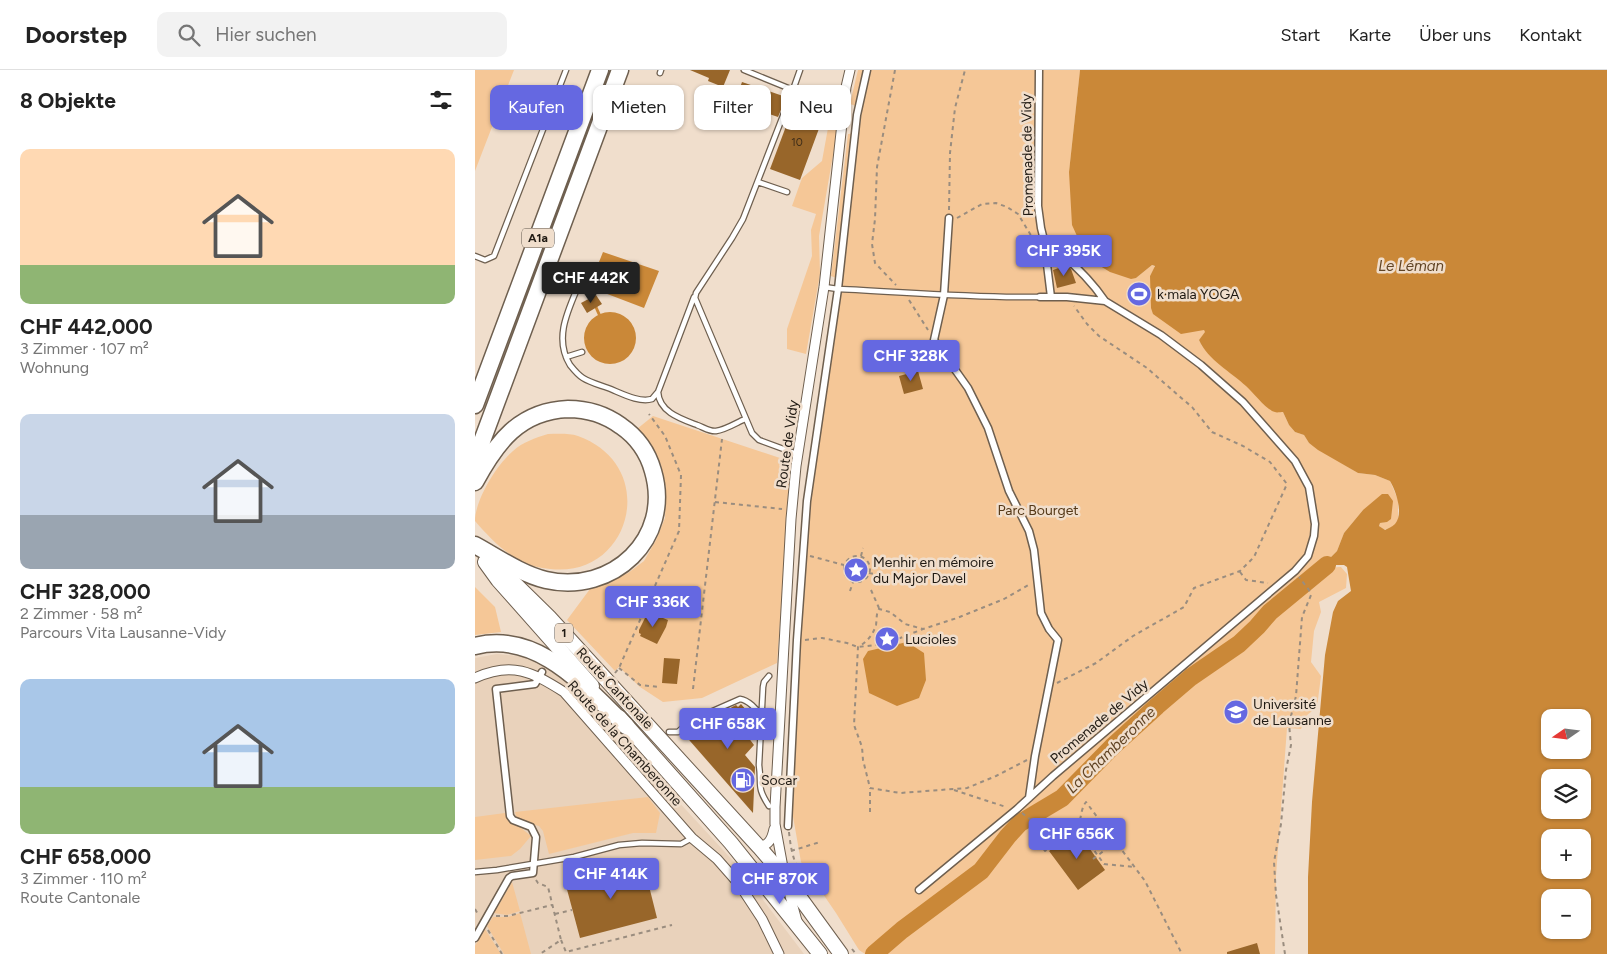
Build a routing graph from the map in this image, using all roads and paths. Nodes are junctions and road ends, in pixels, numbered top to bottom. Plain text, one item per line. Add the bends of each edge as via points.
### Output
1 (566, 70) edge
2 (600, 70) edge
3 (620, 70) edge
4 (744, 70) edge
5 (800, 70) edge
6 (850, 70) edge
7 (867, 70) edge
8 (895, 70) edge
9 (965, 70) edge
10 (1039, 70) edge
11 (785, 85) edge
12 (794, 85) edge
13 (848, 85) edge
14 (781, 120) edge
15 (842, 130) edge
16 (758, 182) junction
17 (787, 192) dead end
18 (949, 218) junction
19 (1044, 240) junction
20 (475, 256) edge
21 (1022, 263) dead end
22 (582, 277) dead end
23 (824, 286) junction
24 (838, 289) junction
25 (903, 292) junction
26 (696, 294) junction
27 (945, 295) junction
28 (1040, 297) joint
29 (1051, 297) junction
30 (1067, 297) junction
31 (1105, 301) junction
32 (934, 340) junction
33 (582, 352) dead end
34 (567, 358) junction
35 (658, 392) junction
36 (475, 405) edge
37 (649, 414) dead end
38 (745, 419) junction
39 (722, 438) dead end
40 (798, 454) junction
41 (475, 460) edge
42 (475, 482) edge
43 (715, 502) junction
44 (791, 510) junction
45 (475, 546) edge
46 (863, 548) dead end
47 (803, 555) junction
48 (861, 556) junction
49 (844, 565) junction
50 (1240, 571) junction
51 (869, 573) junction
52 (879, 576) dead end
53 (1300, 578) dead end
54 (1037, 580) junction
55 (853, 582) junction
56 (1278, 584) junction
57 (850, 590) dead end
58 (871, 590) dead end
59 (879, 608) junction
60 (923, 629) junction
61 (797, 640) junction
62 (475, 646) edge
63 (858, 647) junction
64 (619, 668) junction
65 (540, 675) junction
66 (769, 676) dead end
67 (475, 678) edge
68 (608, 680) junction
69 (659, 687) dead end
70 (1049, 688) junction
71 (693, 689) dead end
72 (762, 719) junction
73 (626, 726) junction
74 (669, 732) dead end
75 (1035, 756) junction
76 (870, 788) junction
77 (951, 790) junction
78 (1029, 798) junction
79 (769, 806) dead end
80 (1017, 809) junction
81 (870, 812) dead end
82 (775, 824) junction
83 (788, 826) joint
84 (1077, 827) junction
85 (692, 838) junction
86 (820, 842) dead end
87 (1117, 842) junction
88 (759, 847) junction
89 (790, 851) junction
90 (1097, 856) junction
91 (1093, 859) dead end
92 (534, 864) junction
93 (1135, 867) junction
94 (475, 872) edge
95 (533, 873) junction
96 (785, 878) junction
97 (808, 888) dead end
98 (919, 890) dead end
99 (552, 905) junction
100 (572, 910) dead end
101 (489, 913) junction
102 (555, 914) junction
103 (672, 925) dead end
104 (798, 926) junction
105 (475, 938) edge
106 (561, 940) junction
107 (548, 949) junction
108 (847, 952) edge
109 (566, 953) edge
110 (539, 954) edge
111 (544, 954) edge
112 (779, 954) edge
113 (820, 954) edge
114 (856, 954) edge
115 (1182, 954) edge
116 (1285, 954) edge

1 - 20 lane via 494,256 485,260
2 - 36 highway, A1a
3 - 41 highway, A1a
4 - 11 lane
5 - 12 lane
6 - 13 street, Route de Vidy
7 - 24 street via 857,115
8 - 25 path via 877,167 872,244 875,263
9 - 18 path via 952,135
10 - 19 street, Promenade de Vidy via 1038,206
14 - 16 lane
15 - 23 street, Route de Vidy
16 - 17 lane
16 - 26 lane via 743,219
18 - 21 path via 955,219 982,204 997,203 1007,207 1018,214 1038,246 1023,258
18 - 27 street
19 - 29 street, Promenade de Vidy
19 - 31 street via 1071,260
22 - 34 lane via 564,324 562,336
23 - 24 lane
23 - 40 street, Route de Vidy
24 - 25 lane
24 - 47 street via 807,501
25 - 27 lane
25 - 32 path
26 - 35 lane
26 - 38 lane via 696,303
27 - 28 lane
27 - 32 street
28 - 29 street
29 - 30 street
30 - 31 street
30 - 50 path via 1099,336 1147,368 1191,407 1212,432 1270,462 1287,484 1255,557
31 - 56 street, Promenade de Vidy via 1161,335 1201,365 1243,402 1295,461 1309,487 1314,536 1308,556
32 - 54 street via 968,388 988,428 1009,491 1029,531
33 - 34 lane
34 - 35 lane via 575,372 598,385 642,400 652,400
35 - 38 lane via 660,402 669,412 711,430
37 - 64 path via 665,436 681,475 679,531
38 - 40 lane via 755,438
39 - 43 path
40 - 44 street, Route de Vidy
42 - 45 highway via 495,449 515,428 542,414 573,409 607,417 635,438 652,467 657,492 651,526 635,555 607,575 593,580 568,582 538,578
43 - 44 path
43 - 71 path
44 - 82 street, Route de Vidy
45 - 68 main road, Route Cantonale / 1 via 506,573
45 - 73 main road, Route Cantonale / 1 via 498,580
46 - 48 path
47 - 49 path
47 - 61 street
48 - 49 path via 852,556
48 - 51 path via 867,561
49 - 55 path via 844,573
50 - 56 path via 1246,580
50 - 70 path via 1194,588 1184,607 1133,636 1096,663
51 - 52 path
51 - 55 path via 861,582
53 - 116 path via 1311,595 1301,617 1296,696 1289,724 1291,745 1274,862
54 - 60 path via 1004,599
54 - 70 street via 1041,613 1058,640
55 - 57 path
56 - 78 street, Promenade de Vidy
58 - 59 path
59 - 60 path via 905,624
59 - 63 path via 872,634
60 - 63 path via 885,644
61 - 63 path via 822,638
61 - 83 street
62 - 73 highway via 500,643 538,652 566,671
63 - 76 path via 854,724
64 - 68 path
64 - 69 path via 640,685
65 - 67 street, Route de la Chamberonne via 503,670
65 - 85 street, Route de la Chamberonne via 563,692
65 - 92 street via 535,684 496,689 510,816 534,830
66 - 72 lane via 763,687
68 - 88 main road, Route Cantonale / 1
70 - 75 street
72 - 74 lane via 758,711 740,699 690,721 678,732
72 - 79 lane via 759,785
73 - 104 main road, Route Cantonale / 1 via 731,843
75 - 77 path via 967,788
75 - 78 street
76 - 77 path via 900,793
76 - 81 path
77 - 80 path
78 - 80 street, Promenade de Vidy
80 - 84 path via 1039,826 1035,836 1045,851
80 - 98 street, Promenade de Vidy
82 - 88 street, Route de Vidy via 773,838
82 - 96 street, Route de Vidy
83 - 89 path
84 - 87 path via 1086,802
84 - 90 path
85 - 92 lane via 681,844 619,845
85 - 112 street, Route de la Chamberonne via 717,859 751,901
86 - 89 path
87 - 90 path
87 - 93 path
88 - 96 main road, Route Cantonale / 1
89 - 97 path
90 - 91 path
90 - 93 path via 1104,864
92 - 94 lane
92 - 95 street
93 - 115 path
95 - 99 path via 538,883 548,887
95 - 101 street via 509,878
96 - 104 street, Route de Vidy
96 - 108 main road, Route Cantonale / 1
99 - 101 path via 508,916
99 - 102 path
100 - 102 path
101 - 105 street
102 - 106 path
103 - 109 path
104 - 113 main road, Route Cantonale / 1
106 - 107 path
106 - 109 path
107 - 110 path
107 - 111 path
108 - 114 path

